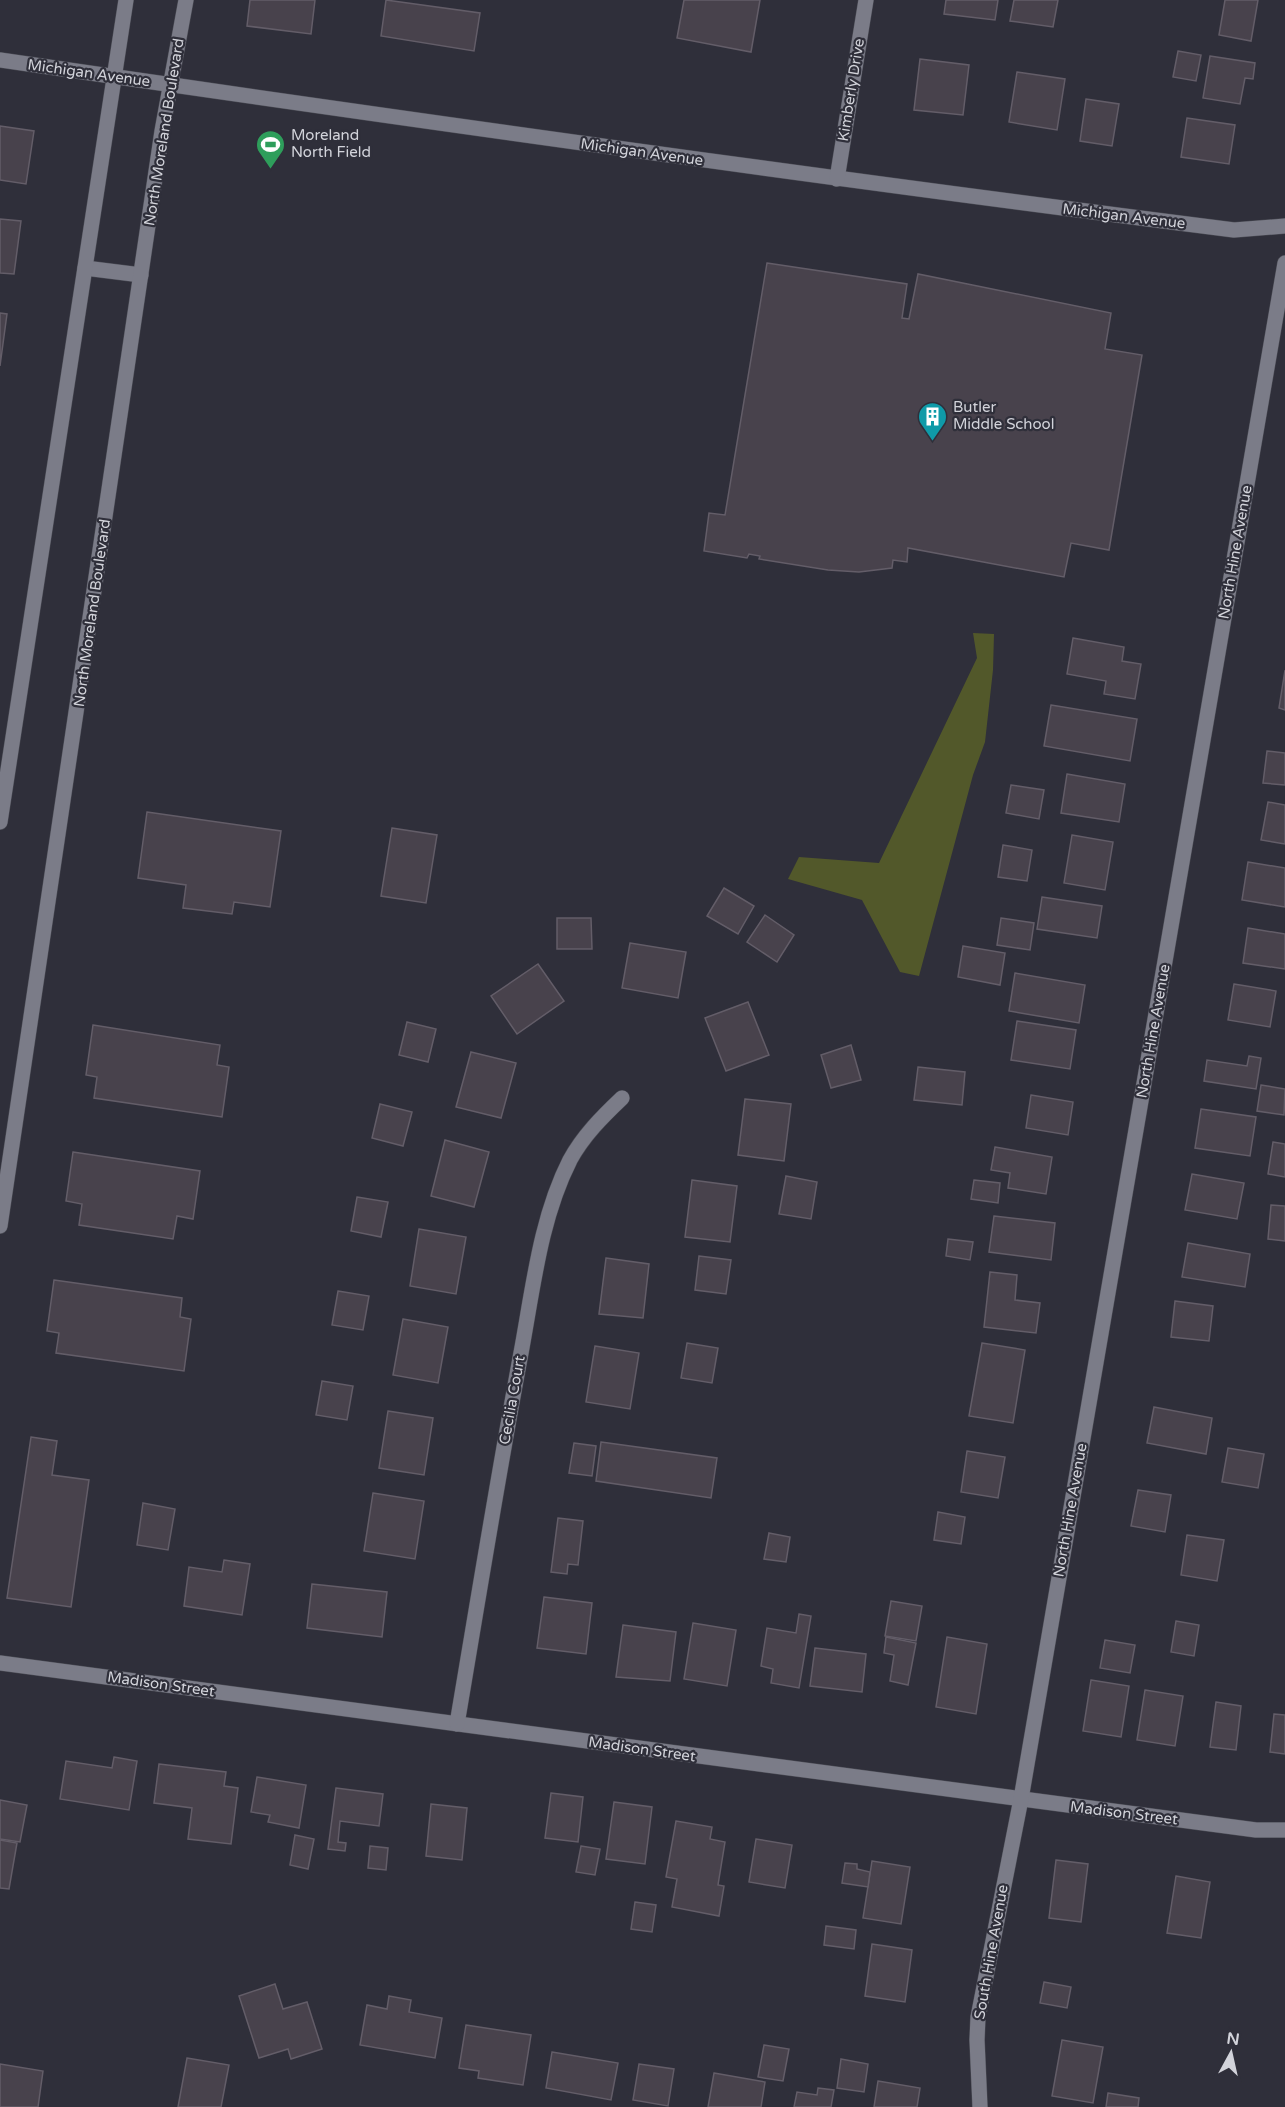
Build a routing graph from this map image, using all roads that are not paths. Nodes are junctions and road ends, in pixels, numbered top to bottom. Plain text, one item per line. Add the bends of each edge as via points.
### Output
1 (126, 0) edge
2 (186, 0) edge
3 (866, 0) edge
4 (0, 60) edge
5 (114, 77) junction
6 (171, 85) junction
7 (837, 179) junction
8 (1285, 226) edge
9 (1285, 263) edge
10 (85, 268) junction
11 (141, 275) junction
12 (0, 822) edge
13 (622, 1098) dead end
14 (0, 1226) edge
15 (0, 1663) edge
16 (457, 1724) junction
17 (1021, 1799) junction
18 (1285, 1830) edge
19 (980, 2107) edge

1 - 5 street
2 - 6 street, North Moreland Boulevard
3 - 7 street, Kimberly Drive
4 - 5 street, Michigan Avenue
5 - 6 street, Michigan Avenue
5 - 10 street
6 - 7 street, Michigan Avenue
6 - 11 street, North Moreland Boulevard
7 - 8 street, Michigan Avenue via 1234,230
9 - 17 street, North Hine Avenue
10 - 11 street
10 - 12 street
11 - 14 street, North Moreland Boulevard
13 - 16 street, Cecilia Court via 584,1138 570,1161 541,1244
15 - 16 street, Madison Street
16 - 17 street, Madison Street
17 - 18 street, Madison Street via 1256,1830
17 - 19 street, South Hine Avenue via 978,2017

